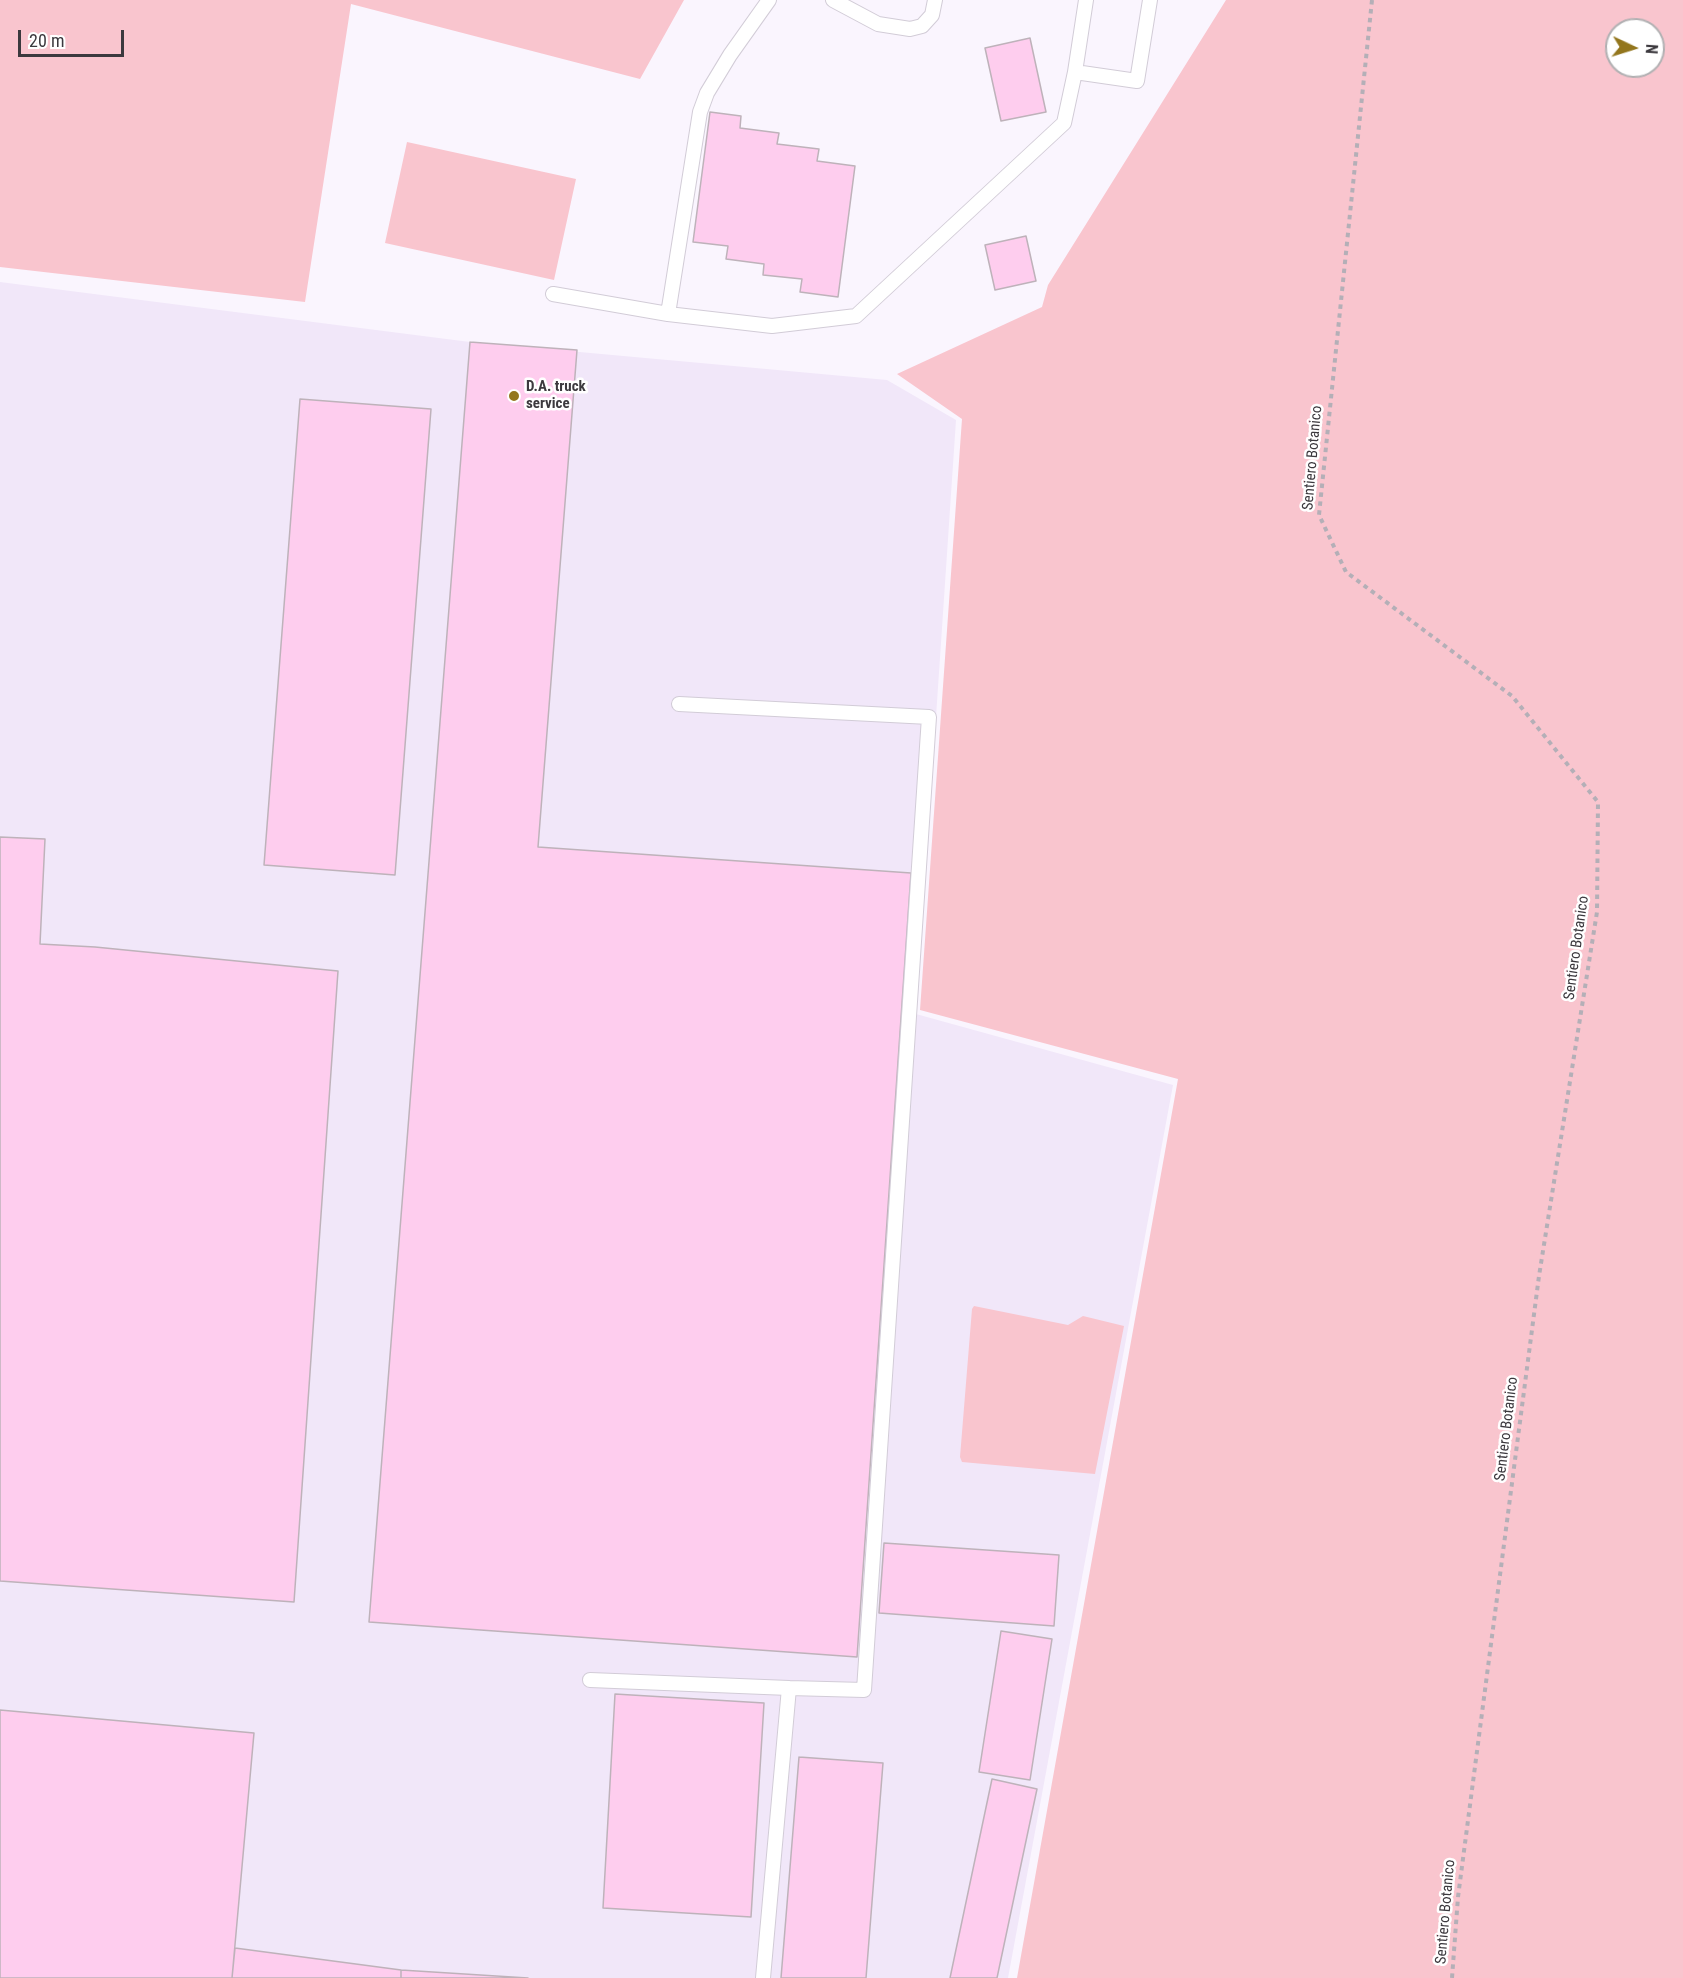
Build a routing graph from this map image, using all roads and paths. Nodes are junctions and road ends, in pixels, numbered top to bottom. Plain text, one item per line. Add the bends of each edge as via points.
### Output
1 (769, 0) edge
2 (833, 0) edge
3 (935, 0) edge
4 (1086, 0) edge
5 (1150, 0) edge
6 (1372, 0) edge
7 (1075, 72) junction
8 (553, 294) dead end
9 (668, 314) junction
10 (679, 704) dead end
11 (591, 1680) dead end
12 (789, 1688) junction
13 (763, 1978) edge
14 (1452, 1978) edge

1 - 9 lane via 730,55 700,112
2 - 3 lane via 878,24 910,29 922,26 932,15
4 - 7 lane
5 - 7 lane via 1137,81
6 - 14 path, Sentiero Botanico via 1318,515 1347,572 1512,696 1599,802 1597,912 1539,1276 1458,1897
7 - 9 lane via 1064,123 856,316 772,326
8 - 9 lane
10 - 12 lane via 930,717 864,1690
11 - 12 lane
12 - 13 lane

